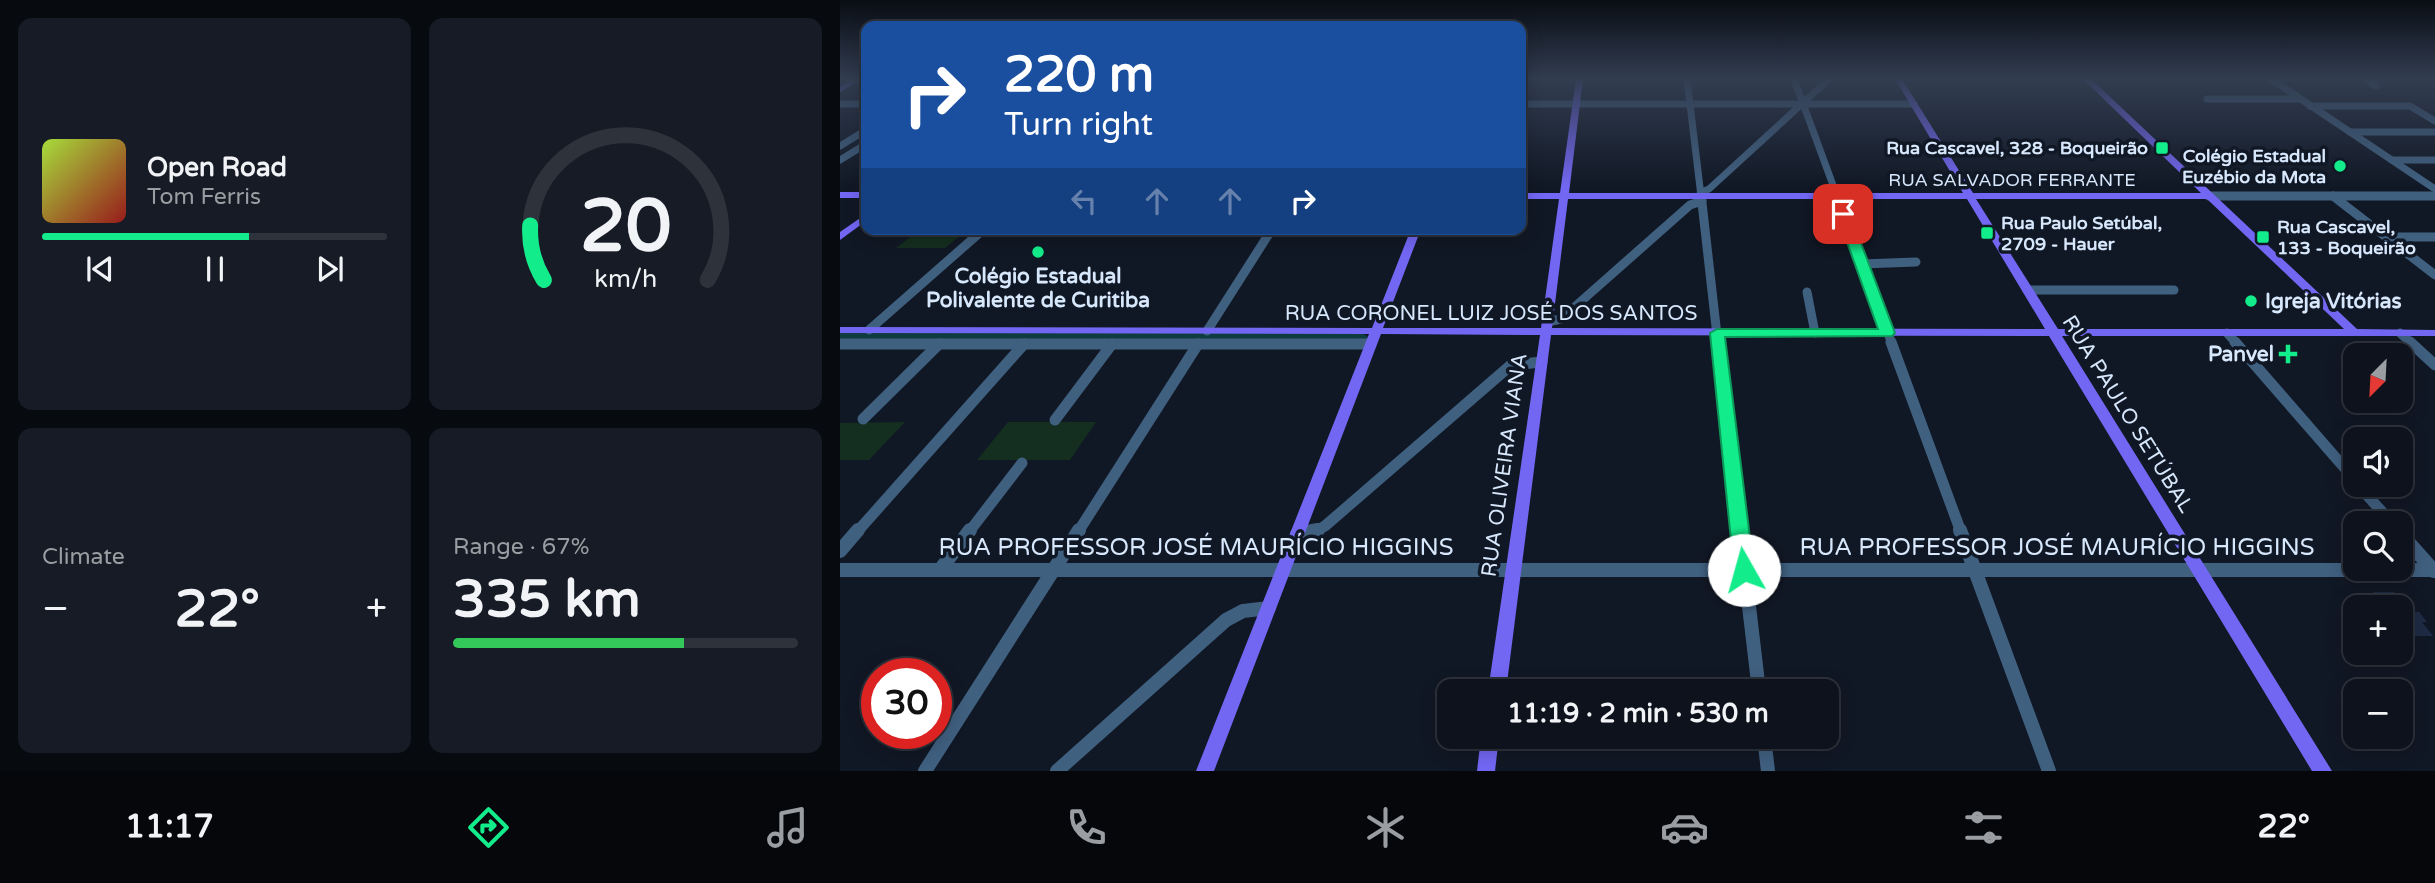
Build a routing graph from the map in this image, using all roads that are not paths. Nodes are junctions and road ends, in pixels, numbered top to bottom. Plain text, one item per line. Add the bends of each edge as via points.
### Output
1 (1575, 115) edge
2 (1691, 115) edge
3 (1791, 115) edge
4 (1807, 115) edge
5 (1921, 115) edge
6 (2124, 115) edge
7 (2324, 115) edge
8 (2350, 132) junction
9 (2435, 132) edge
10 (861, 133) edge
11 (840, 146) edge
12 (861, 147) edge
13 (840, 160) edge
14 (2392, 160) junction
15 (2435, 160) edge
16 (2435, 189) edge
17 (840, 195) edge
18 (861, 195) edge
19 (1526, 196) edge
20 (1564, 196) junction
21 (1701, 196) junction
22 (1836, 196) junction
23 (1969, 196) junction
24 (2209, 196) junction
25 (2333, 196) junction
26 (2435, 196) edge
27 (861, 222) edge
28 (978, 235) edge
29 (1268, 235) edge
30 (1414, 235) edge
31 (840, 237) edge
32 (2386, 237) junction
33 (2435, 237) edge
34 (1916, 262) dead end
35 (1861, 264) junction
36 (2435, 275) edge
37 (2027, 290) junction
38 (2174, 290) dead end
39 (1807, 292) dead end
40 (1546, 327) junction
41 (840, 330) edge
42 (869, 330) junction
43 (1207, 331) junction
44 (1717, 333) junction
45 (1815, 333) junction
46 (1887, 333) junction
47 (2054, 333) junction
48 (2227, 333) junction
49 (2354, 333) junction
50 (2400, 333) junction
51 (2435, 334) edge
52 (1374, 337) junction
53 (840, 344) edge
54 (853, 344) junction
55 (939, 344) junction
56 (1024, 344) junction
57 (1112, 344) junction
58 (1198, 344) junction
59 (840, 356) edge
60 (1542, 362) junction
61 (2435, 365) edge
62 (863, 419) dead end
63 (1055, 419) dead end
64 (1022, 463) dead end
65 (2343, 467) edge
66 (2369, 497) edge
67 (2382, 511) edge
68 (1297, 534) junction
69 (2413, 547) edge
70 (840, 551) edge
71 (840, 570) edge
72 (940, 570) junction
73 (1054, 570) junction
74 (1283, 570) junction
75 (1513, 570) junction
76 (1744, 570) junction
77 (1975, 570) junction
78 (2200, 570) junction
79 (2434, 571) edge
80 (1269, 608) junction
81 (1499, 679) edge
82 (1758, 679) edge
83 (1489, 749) edge
84 (1765, 749) edge
85 (925, 771) edge
86 (1057, 771) edge
87 (1205, 771) edge
88 (1486, 771) edge
89 (1768, 771) edge
90 (2049, 771) edge
91 (2323, 771) edge

1 - 20 main road, RUA OLIVEIRA VIANA
2 - 21 street
3 - 21 street
4 - 22 street
5 - 23 main road, RUA PAULO SETÚBAL
6 - 24 main road
7 - 8 street
8 - 9 street
8 - 14 street
10 - 11 street
12 - 13 street
14 - 15 street
14 - 16 street
17 - 18 main road
19 - 20 main road, RUA SALVADOR FERRANTE
20 - 21 main road, RUA SALVADOR FERRANTE
20 - 40 main road, RUA OLIVEIRA VIANA
21 - 22 main road, RUA SALVADOR FERRANTE
21 - 40 street via 1561,319
21 - 44 street
22 - 23 main road, RUA SALVADOR FERRANTE
22 - 35 street
23 - 24 main road, RUA SALVADOR FERRANTE
23 - 37 main road, RUA PAULO SETÚBAL
24 - 25 street
24 - 49 main road
25 - 26 street
25 - 32 street
27 - 31 main road
28 - 42 street
29 - 43 street
30 - 52 main road
32 - 33 street
32 - 36 street
34 - 35 street
35 - 46 street
37 - 38 street
37 - 47 main road, RUA PAULO SETÚBAL
39 - 45 street
40 - 44 main road, RUA CORONEL LUIZ JOSÉ DOS SANTOS
40 - 52 main road, RUA CORONEL LUIZ JOSÉ DOS SANTOS
40 - 60 main road, RUA OLIVEIRA VIANA
41 - 42 main road, RUA CORONEL LUIZ JOSÉ DOS SANTOS
42 - 43 main road, RUA CORONEL LUIZ JOSÉ DOS SANTOS
43 - 52 main road, RUA CORONEL LUIZ JOSÉ DOS SANTOS
44 - 45 main road, RUA CORONEL LUIZ JOSÉ DOS SANTOS
44 - 76 street
45 - 46 main road, RUA CORONEL LUIZ JOSÉ DOS SANTOS
46 - 47 main road, RUA CORONEL LUIZ JOSÉ DOS SANTOS
46 - 77 street
47 - 48 main road, RUA CORONEL LUIZ JOSÉ DOS SANTOS
47 - 78 main road, RUA PAULO SETÚBAL
48 - 49 main road, RUA CORONEL LUIZ JOSÉ DOS SANTOS
48 - 65 street
49 - 50 main road, RUA CORONEL LUIZ JOSÉ DOS SANTOS
50 - 51 main road, RUA CORONEL LUIZ JOSÉ DOS SANTOS
50 - 61 street
52 - 58 street, RUA CORONEL LUIZ JOSÉ DOS SANTOS
52 - 68 main road
53 - 54 street, RUA CORONEL LUIZ JOSÉ DOS SANTOS
54 - 55 street, RUA CORONEL LUIZ JOSÉ DOS SANTOS
54 - 59 street
55 - 56 street, RUA CORONEL LUIZ JOSÉ DOS SANTOS
55 - 62 street
56 - 57 street, RUA CORONEL LUIZ JOSÉ DOS SANTOS
56 - 70 street
57 - 58 street, RUA CORONEL LUIZ JOSÉ DOS SANTOS
57 - 63 street
58 - 73 street
60 - 68 street via 1511,365 1325,526
60 - 75 main road, RUA OLIVEIRA VIANA
64 - 72 street
66 - 67 street
68 - 74 main road
69 - 79 street
71 - 72 street, RUA PROFESSOR JOSÉ MAURÍCIO HIGGINS
72 - 73 street, RUA PROFESSOR JOSÉ MAURÍCIO HIGGINS
73 - 74 street, RUA PROFESSOR JOSÉ MAURÍCIO HIGGINS
73 - 85 street
74 - 75 street, RUA PROFESSOR JOSÉ MAURÍCIO HIGGINS
74 - 80 main road
75 - 76 street, RUA PROFESSOR JOSÉ MAURÍCIO HIGGINS
75 - 81 main road, RUA OLIVEIRA VIANA
76 - 77 street, RUA PROFESSOR JOSÉ MAURÍCIO HIGGINS
76 - 82 street
77 - 78 street, RUA PROFESSOR JOSÉ MAURÍCIO HIGGINS
77 - 90 street
78 - 79 street, RUA PROFESSOR JOSÉ MAURÍCIO HIGGINS
78 - 91 main road, RUA PAULO SETÚBAL
80 - 86 street via 1243,611 1226,620
80 - 87 main road
83 - 88 main road
84 - 89 street

